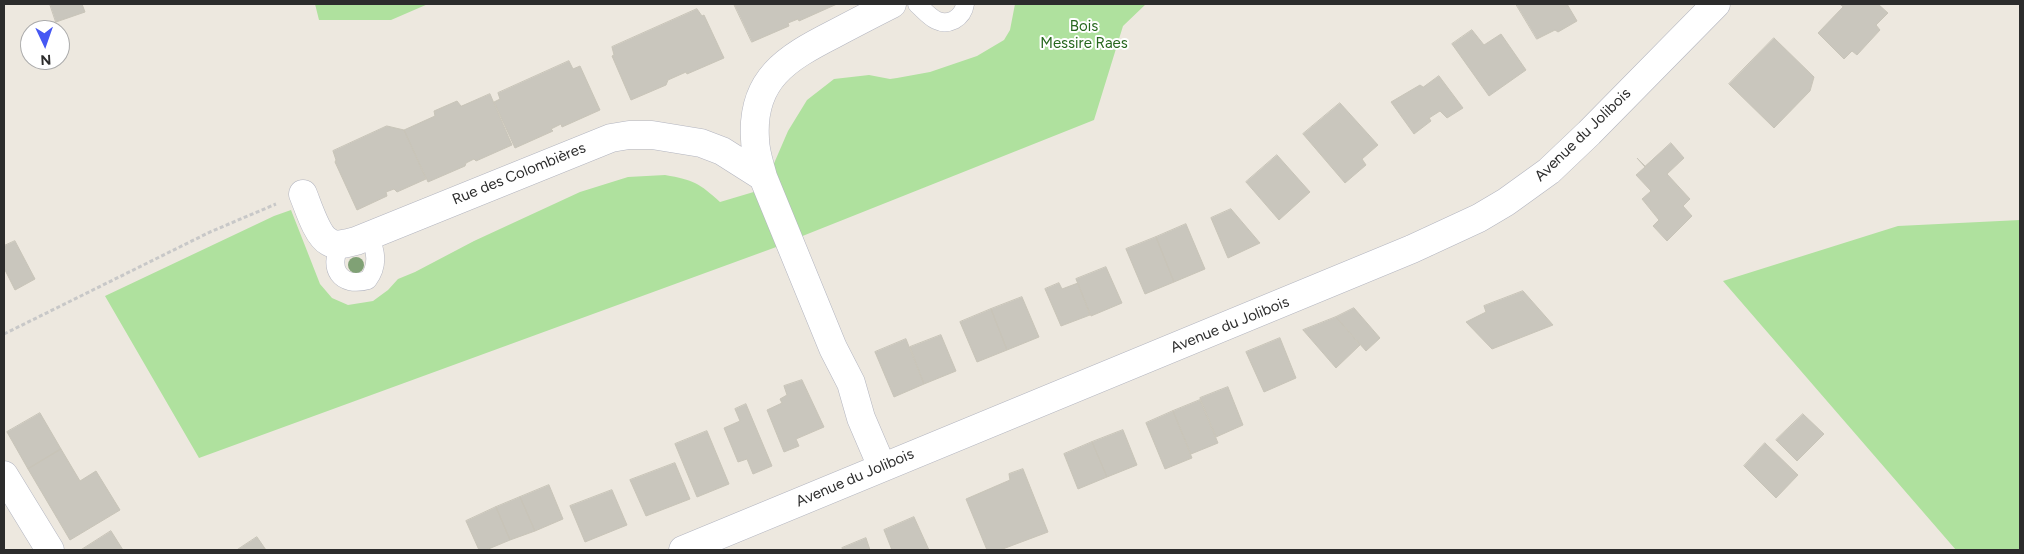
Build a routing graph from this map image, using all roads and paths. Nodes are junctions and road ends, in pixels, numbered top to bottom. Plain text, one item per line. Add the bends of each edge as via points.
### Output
1 (892, 4) edge
2 (917, 4) edge
3 (965, 4) edge
4 (1716, 4) edge
5 (763, 177) junction
6 (303, 194) joint
7 (370, 235) junction
8 (341, 244) junction
9 (4, 334) edge
10 (882, 467) junction
11 (4, 475) edge
12 (50, 550) edge
13 (683, 550) edge

1 - 5 street via 799,52 772,76 758,104 755,122 754,140
2 - 3 lane via 942,23 957,18
4 - 10 street, Avenue du Jolibois via 1562,160 1530,186 1479,218 1404,253
5 - 7 street, Rue des Colombières via 722,151 701,143 652,135 629,135 588,146
5 - 10 street via 851,384 861,418
6 - 8 street via 322,237 330,243
6 - 9 path via 210,232
7 - 8 street, Rue des Colombières
7 - 8 lane via 376,258 368,280 351,282 338,273 334,258
10 - 13 street, Avenue du Jolibois
11 - 12 street

